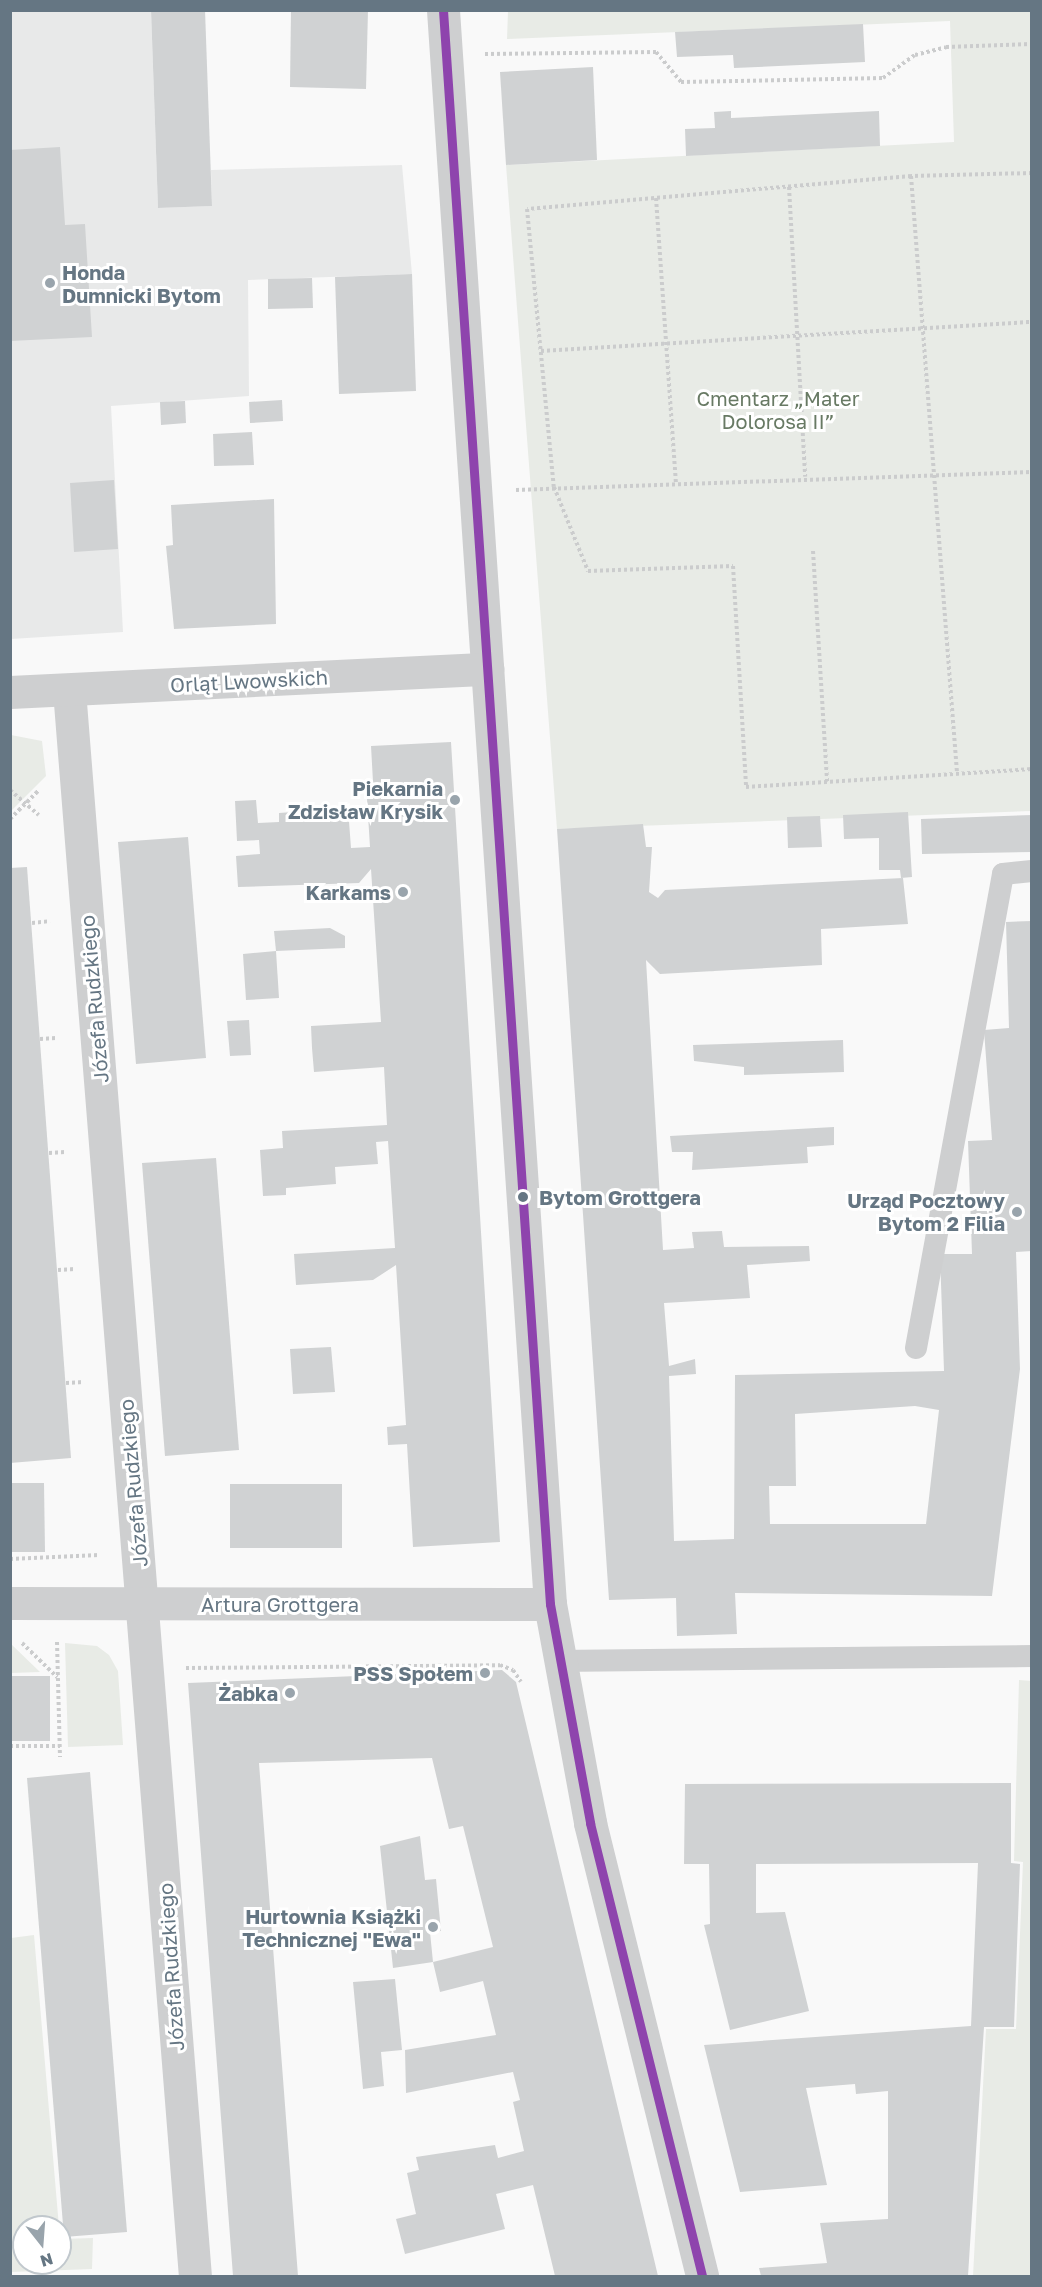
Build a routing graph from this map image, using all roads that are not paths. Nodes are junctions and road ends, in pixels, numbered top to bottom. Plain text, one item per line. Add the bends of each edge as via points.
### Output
1 (443, 10) edge
2 (487, 669) junction
3 (69, 690) junction
4 (10, 692) edge
5 (1032, 871) edge
6 (916, 1348) dead end
7 (10, 1603) edge
8 (143, 1603) junction
9 (550, 1604) junction
10 (1032, 1656) edge
11 (557, 1661) junction
12 (195, 2277) edge
13 (702, 2277) edge

1 - 2 street
2 - 3 street, Orląt Lwowskich
2 - 9 street
3 - 4 street, Orląt Lwowskich
3 - 8 street, Józefa Rudzkiego
5 - 6 lane via 1003,874
7 - 8 street, Artura Grottgera
8 - 9 street, Artura Grottgera
8 - 12 street, Józefa Rudzkiego
9 - 11 street
10 - 11 lane
11 - 13 street via 590,1823

